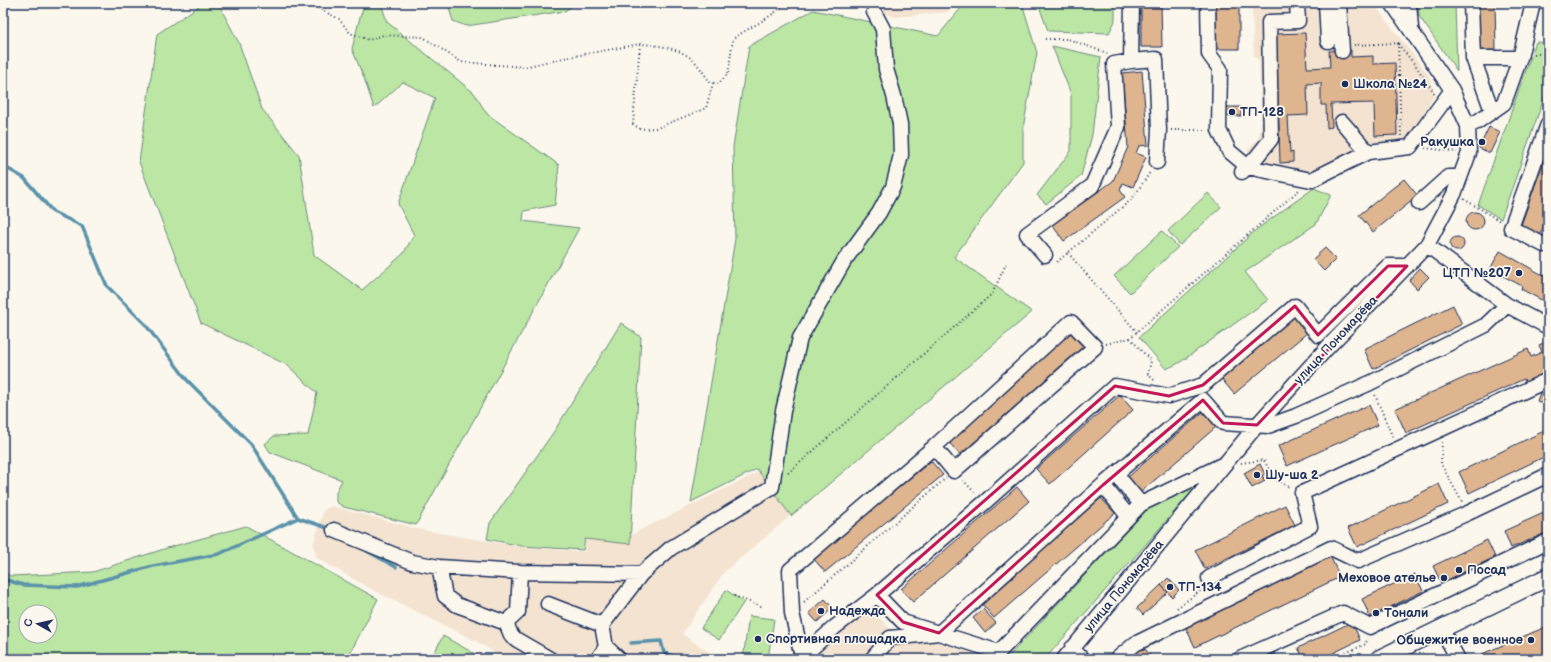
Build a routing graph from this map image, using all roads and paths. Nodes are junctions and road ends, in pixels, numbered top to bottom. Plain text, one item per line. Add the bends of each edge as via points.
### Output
1 (312, 3) edge
2 (785, 3) edge
3 (1132, 3) edge
4 (1208, 3) edge
5 (1297, 3) edge
6 (1326, 3) edge
7 (1339, 3) edge
8 (1392, 3) edge
9 (1409, 3) edge
10 (1471, 3) edge
11 (1533, 3) edge
12 (874, 12) dead end
13 (1412, 30) junction
14 (1044, 39) dead end
15 (1328, 41) dead end
16 (640, 44) junction
17 (1398, 44) junction
18 (1342, 48) joint
19 (1110, 54) dead end
20 (1473, 58) junction
21 (1520, 58) junction
22 (1131, 61) junction
23 (713, 83) junction
24 (1448, 95) junction
25 (1492, 111) junction
26 (1342, 122) dead end
27 (1548, 124) edge
28 (1468, 126) junction
29 (1159, 130) junction
30 (1220, 130) junction
31 (1406, 143) junction
32 (1368, 152) junction
33 (1469, 153) junction
34 (1157, 162) joint
35 (1244, 170) junction
36 (1460, 177) junction
37 (1311, 180) junction
38 (1462, 198) dead end
39 (1419, 204) dead end
40 (1511, 228) junction
41 (1547, 242) edge
42 (1427, 245) junction
43 (1068, 252) junction
44 (1045, 254) joint
45 (1006, 264) dead end
46 (1407, 266) junction
47 (1507, 305) junction
48 (1548, 327) edge
49 (1137, 332) junction
50 (1130, 338) junction
51 (1095, 347) junction
52 (1548, 380) edge
53 (1370, 383) junction
54 (1169, 396) junction
55 (1257, 426) junction
56 (1443, 428) junction
57 (934, 447) junction
58 (1398, 449) junction
59 (1232, 463) junction
60 (954, 470) junction
61 (1116, 474) junction
62 (1548, 475) edge
63 (1264, 478) dead end
64 (1274, 479) junction
65 (1102, 485) junction
66 (772, 487) junction
67 (1302, 493) junction
68 (984, 503) junction
69 (1141, 504) junction
70 (1468, 513) junction
71 (1128, 516) junction
72 (334, 530) dead end
73 (1548, 541) edge
74 (439, 567) junction
75 (520, 572) junction
76 (641, 574) junction
77 (1548, 577) edge
78 (1209, 578) dead end
79 (877, 595) junction
80 (734, 596) dead end
81 (548, 604) dead end
82 (763, 607) dead end
83 (792, 613) junction
84 (506, 623) junction
85 (602, 625) junction
86 (1370, 627) junction
87 (1441, 628) junction
88 (939, 633) junction
89 (606, 647) junction
90 (1072, 648) junction
91 (998, 655) edge
92 (802, 658) edge
93 (550, 659) edge
94 (598, 659) edge
95 (619, 659) edge
96 (872, 659) edge
97 (1064, 659) edge
98 (1082, 659) edge
99 (1117, 659) edge
100 (1240, 659) edge
101 (1331, 659) edge
102 (1379, 659) edge
103 (1458, 659) edge

1 - 16 path via 339,19 350,33 369,40 383,35 423,37 461,62 525,67
2 - 23 path via 771,16 745,29 733,39 728,74 718,84
3 - 22 street
4 - 30 street via 1209,54 1220,69
5 - 35 street via 1298,20 1269,22 1271,139
6 - 15 street
7 - 18 street
8 - 13 street, улица Пономарёва
9 - 13 street
10 - 20 street
11 - 21 street
12 - 66 street via 883,29 886,68 900,124 901,155 893,187 879,214 844,261 800,338 783,411
13 - 24 street, улица Пономарёва
14 - 19 path via 1068,39
16 - 23 path via 684,53
16 - 23 path via 633,124 640,129 657,128 706,108
17 - 18 path
17 - 24 path via 1434,93
17 - 31 path
20 - 21 street
20 - 25 street
21 - 25 street via 1504,103
22 - 29 street via 1156,58
22 - 44 street via 1114,64 1118,127 1092,186 1027,234
24 - 28 street, улица Пономарёва
24 - 31 street
25 - 28 street
26 - 32 street
27 - 40 street
28 - 33 street, улица Пономарёва
29 - 30 path
29 - 34 street
30 - 35 street via 1229,151
31 - 32 street
31 - 33 path
32 - 37 street
33 - 36 street, улица Пономарёва
34 - 43 path via 1132,199
35 - 37 street
36 - 39 street via 1448,177
36 - 42 street, улица Пономарёва via 1454,194
37 - 49 path
38 - 40 path
40 - 41 street
42 - 46 street, улица Пономарёва
42 - 47 street
43 - 44 path via 1056,262
43 - 49 path
45 - 66 path via 992,294
46 - 54 street via 1388,266 1318,334 1295,306 1203,384
46 - 55 street, улица Пономарёва via 1327,348
47 - 48 street
47 - 53 street via 1486,325
49 - 50 path
50 - 51 path
50 - 54 path via 1151,361 1148,374
51 - 57 street via 1072,322
51 - 60 street
52 - 56 street
53 - 55 street via 1289,419 1268,426
53 - 58 path
54 - 68 street via 1115,386
55 - 59 street, улица Пономарёва
55 - 61 street via 1223,423 1203,400
56 - 58 street
56 - 70 path via 1441,464
57 - 60 street
57 - 83 street via 790,570
58 - 67 street
59 - 64 path via 1264,460
59 - 69 street
59 - 90 street, улица Пономарёва
60 - 68 path
60 - 83 path
61 - 65 street
61 - 69 street
62 - 70 street
63 - 64 path
64 - 67 path
65 - 71 street
65 - 88 street
66 - 76 street via 671,548
67 - 78 street via 1310,526
68 - 79 street
69 - 71 street
70 - 99 street via 1358,561 1331,548 1135,644
71 - 91 street
72 - 74 street via 412,562
73 - 86 street
74 - 75 street
74 - 84 street via 445,596 457,605
75 - 76 street
75 - 84 street via 518,612
76 - 85 street
77 - 87 main road
79 - 88 street via 903,622
79 - 92 street via 835,627
80 - 82 path
81 - 85 street
83 - 92 street
84 - 93 street via 512,637
85 - 89 street
86 - 100 street via 1343,613
86 - 101 path via 1366,644
87 - 102 main road
87 - 103 street
88 - 91 street
88 - 96 street via 890,638
89 - 94 street
89 - 95 street
90 - 97 street, улица Пономарёва
90 - 98 street

